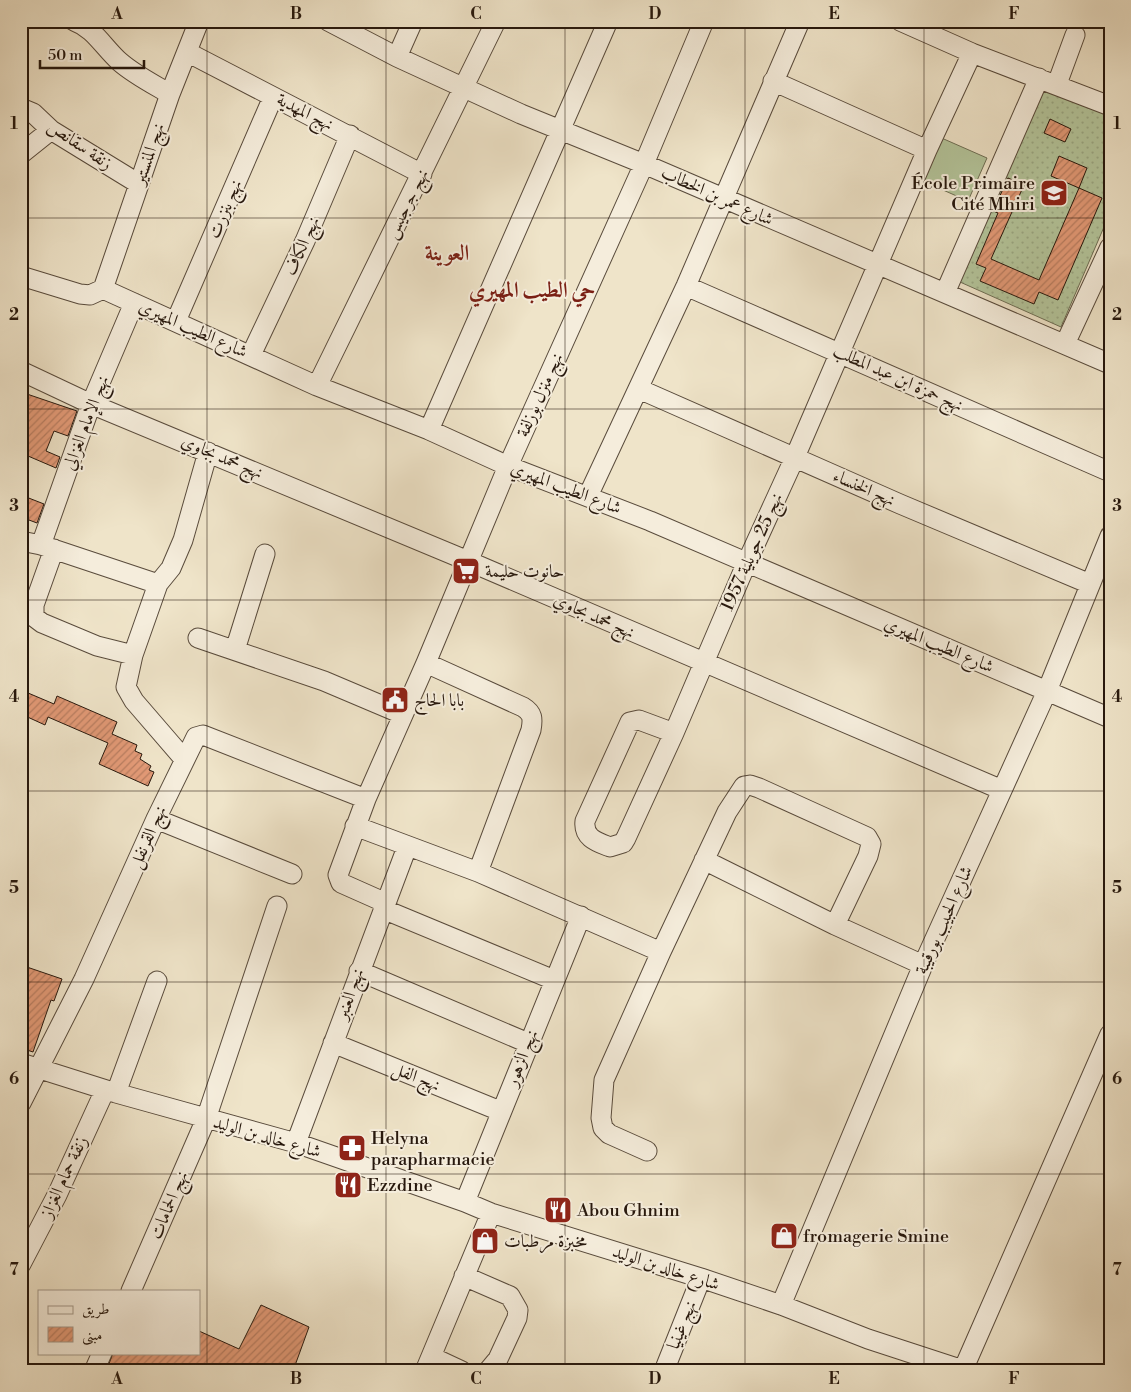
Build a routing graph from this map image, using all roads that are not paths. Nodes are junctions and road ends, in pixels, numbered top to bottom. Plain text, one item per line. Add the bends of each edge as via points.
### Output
1 (200, 21) edge
2 (328, 21) edge
3 (413, 21) edge
4 (496, 21) edge
5 (608, 21) edge
6 (704, 21) edge
7 (800, 21) edge
8 (900, 21) edge
9 (83, 23) edge
10 (1075, 35) dead end
11 (187, 52) junction
12 (972, 54) junction
13 (396, 57) junction
14 (1039, 78) junction
15 (773, 81) junction
16 (1056, 84) junction
17 (464, 88) junction
18 (170, 94) junction
19 (273, 96) junction
20 (1110, 106) edge
21 (21, 108) edge
22 (51, 130) junction
23 (562, 131) junction
24 (350, 135) junction
25 (926, 150) junction
26 (21, 154) edge
27 (644, 164) junction
28 (422, 174) junction
29 (139, 184) junction
30 (724, 200) junction
31 (1110, 247) edge
32 (878, 266) junction
33 (21, 276) edge
34 (686, 286) junction
35 (103, 289) junction
36 (945, 293) junction
37 (134, 303) junction
38 (176, 321) junction
39 (1065, 344) junction
40 (841, 353) junction
41 (251, 355) junction
42 (1110, 364) edge
43 (21, 371) edge
44 (318, 386) junction
45 (639, 389) junction
46 (91, 404) junction
47 (429, 430) junction
48 (208, 452) junction
49 (795, 456) junction
50 (508, 466) junction
51 (1110, 472) edge
52 (588, 496) junction
53 (1110, 536) edge
54 (21, 542) edge
55 (48, 547) junction
56 (265, 554) dead end
57 (468, 561) junction
58 (747, 562) junction
59 (158, 584) junction
60 (1090, 584) junction
61 (198, 638) dead end
62 (235, 650) junction
63 (133, 655) junction
64 (426, 663) junction
65 (702, 663) junction
66 (1048, 691) junction
67 (402, 714) junction
68 (1110, 718) edge
69 (674, 733) junction
70 (184, 759) junction
71 (1002, 790) junction
72 (366, 799) junction
73 (156, 819) junction
74 (356, 826) junction
75 (407, 846) junction
76 (704, 860) junction
77 (478, 872) junction
78 (292, 874) dead end
79 (277, 906) dead end
80 (384, 906) junction
81 (581, 916) junction
82 (835, 925) junction
83 (661, 952) junction
84 (923, 965) junction
85 (359, 971) junction
86 (554, 980) junction
87 (157, 981) dead end
88 (1110, 1034) edge
89 (332, 1043) junction
90 (528, 1043) junction
91 (30, 1065) edge
92 (111, 1091) junction
93 (21, 1103) edge
94 (500, 1111) junction
95 (206, 1118) junction
96 (296, 1143) junction
97 (647, 1151) dead end
98 (465, 1202) junction
99 (491, 1213) junction
100 (21, 1264) edge
101 (464, 1276) junction
102 (701, 1278) junction
103 (131, 1290) edge
104 (781, 1305) junction
105 (102, 1354) edge
106 (428, 1364) edge
107 (965, 1370) edge
108 (94, 1371) edge
109 (462, 1371) edge
110 (488, 1371) edge
111 (664, 1371) edge

1 - 11 street, نهج المنستير
2 - 13 street, شارع عمر بن الخطاب
3 - 13 street
4 - 17 street, نهج جرجيس
5 - 23 street
6 - 27 street, نهج منزل بوزلفة
7 - 15 street
8 - 12 street
9 - 18 street via 120,62
10 - 16 street
11 - 18 street, نهج المنستير
11 - 19 street, نهج المهدية
12 - 14 street
12 - 25 street, نهج 25 جويلية 1957
13 - 17 street, شارع عمر بن الخطاب
14 - 16 street
14 - 36 street
15 - 25 street
15 - 30 street
16 - 20 street
17 - 23 street, شارع عمر بن الخطاب
17 - 28 street, نهج جرجيس
18 - 29 street, نهج المنستير
19 - 24 street, نهج المهدية
19 - 38 street, نهج بنزرت
21 - 22 street, زنقة سقانص via 33,113
22 - 26 street
22 - 29 street, زنقة سقانص
23 - 27 street, شارع عمر بن الخطاب
23 - 47 street
24 - 28 street, نهج المهدية
24 - 41 street, نهج الكاف
25 - 32 street, نهج 25 جويلية 1957
27 - 30 street, شارع عمر بن الخطاب
27 - 50 street, نهج منزل بوزلفة
28 - 44 street, نهج جرجيس
29 - 35 street, نهج المنستير
30 - 32 street, شارع عمر بن الخطاب
30 - 34 street
31 - 39 street
32 - 36 street, شارع عمر بن الخطاب
32 - 40 street, نهج 25 جويلية 1957
33 - 35 street via 90,296
34 - 40 street, نهج حمزة ابن عبد المطلب
34 - 45 street
35 - 37 street, شارع الطيب المهيري
36 - 39 street, شارع عمر بن الخطاب
37 - 38 street, شارع الطيب المهيري
37 - 46 street, نهج الإمام الغزالي
38 - 41 street, شارع الطيب المهيري
39 - 42 street, شارع عمر بن الخطاب
40 - 49 street, نهج 25 جويلية 1957
40 - 51 street, نهج حمزة ابن عبد المطلب
41 - 44 street, شارع الطيب المهيري
43 - 46 street, نهج محمد بجاوي
44 - 47 street, شارع الطيب المهيري
45 - 49 street, نهج الخنساء
45 - 52 street
46 - 48 street, نهج محمد بجاوي
46 - 55 street, نهج الإمام الغزالي
47 - 50 street, شارع الطيب المهيري
48 - 57 street, نهج محمد بجاوي
48 - 59 street via 183,540 171,568
49 - 58 street, نهج 25 جويلية 1957
49 - 60 street, نهج الخنساء
50 - 52 street, شارع الطيب المهيري
50 - 57 street, نهج منزل بوزلفة
52 - 58 street, شارع الطيب المهيري
53 - 60 street, شارع الحبيب بورقيبة
54 - 55 street
55 - 59 street
55 - 63 street, نهج الإمام الغزالي via 34,617 97,646
56 - 62 street
57 - 64 street, نهج منزل بوزلفة
57 - 65 street, نهج محمد بجاوي
58 - 65 street, نهج 25 جويلية 1957
58 - 66 street, شارع الطيب المهيري
59 - 63 street
60 - 66 street, شارع الحبيب بورقيبة
61 - 62 street
62 - 67 street via 324,681
63 - 70 street via 126,687
64 - 67 street, نهج منزل بوزلفة
64 - 77 street via 523,707 531,712 533,719
65 - 69 street, نهج 25 جويلية 1957
65 - 71 street, نهج محمد بجاوي
66 - 68 street, شارع الطيب المهيري
66 - 71 street, شارع الحبيب بورقيبة
67 - 72 street, نهج منزل بوزلفة
69 - 69 street, نهج 25 جويلية 1957 via 639,720 630,722 585,821 584,827 591,839 610,847 623,842
70 - 72 street, نهج القرنفل via 196,736 203,735
70 - 73 street, نهج القرنفل
71 - 84 street, شارع الحبيب بورقيبة
72 - 74 street, نهج منزل بوزلفة
73 - 78 street
73 - 91 street, نهج القرنفل via 84,979
74 - 75 street
74 - 80 street, نهج منزل بوزلفة via 338,879
75 - 77 street
75 - 80 street, نهج العنبر
76 - 82 street
76 - 82 street via 736,795 744,786 750,785 857,832 867,837 871,844
76 - 83 street
77 - 81 street
79 - 95 street, نهج الحمامات
80 - 85 street, نهج العنبر
80 - 86 street
81 - 83 street
81 - 86 street, نهج الزهور
82 - 84 street
83 - 97 street via 604,1080 601,1118 603,1128 609,1134
84 - 104 street, شارع الحبيب بورقيبة
85 - 89 street, نهج العنبر
85 - 90 street
86 - 90 street, نهج الزهور
87 - 92 street, زنقة حمام الغزاز
88 - 107 street
89 - 94 street, نهج الفل
89 - 96 street, نهج العنبر
90 - 94 street, نهج الزهور
91 - 92 street, شارع خالد بن الوليد
91 - 93 street, نهج القرنفل
92 - 95 street, شارع خالد بن الوليد
92 - 100 street, زنقة حمام الغزاز
94 - 98 street, نهج الزهور
95 - 96 street, شارع خالد بن الوليد
95 - 103 street, نهج الحمامات
96 - 98 street, شارع خالد بن الوليد
98 - 99 street, شارع خالد بن الوليد
99 - 101 street
99 - 102 street, شارع خالد بن الوليد
101 - 106 street
101 - 110 street via 510,1296 518,1310 518,1318 498,1359
102 - 104 street, شارع خالد بن الوليد
102 - 111 street, نهج غينيا
104 - 107 street, شارع خالد بن الوليد via 868,1339
105 - 108 street
106 - 109 street

